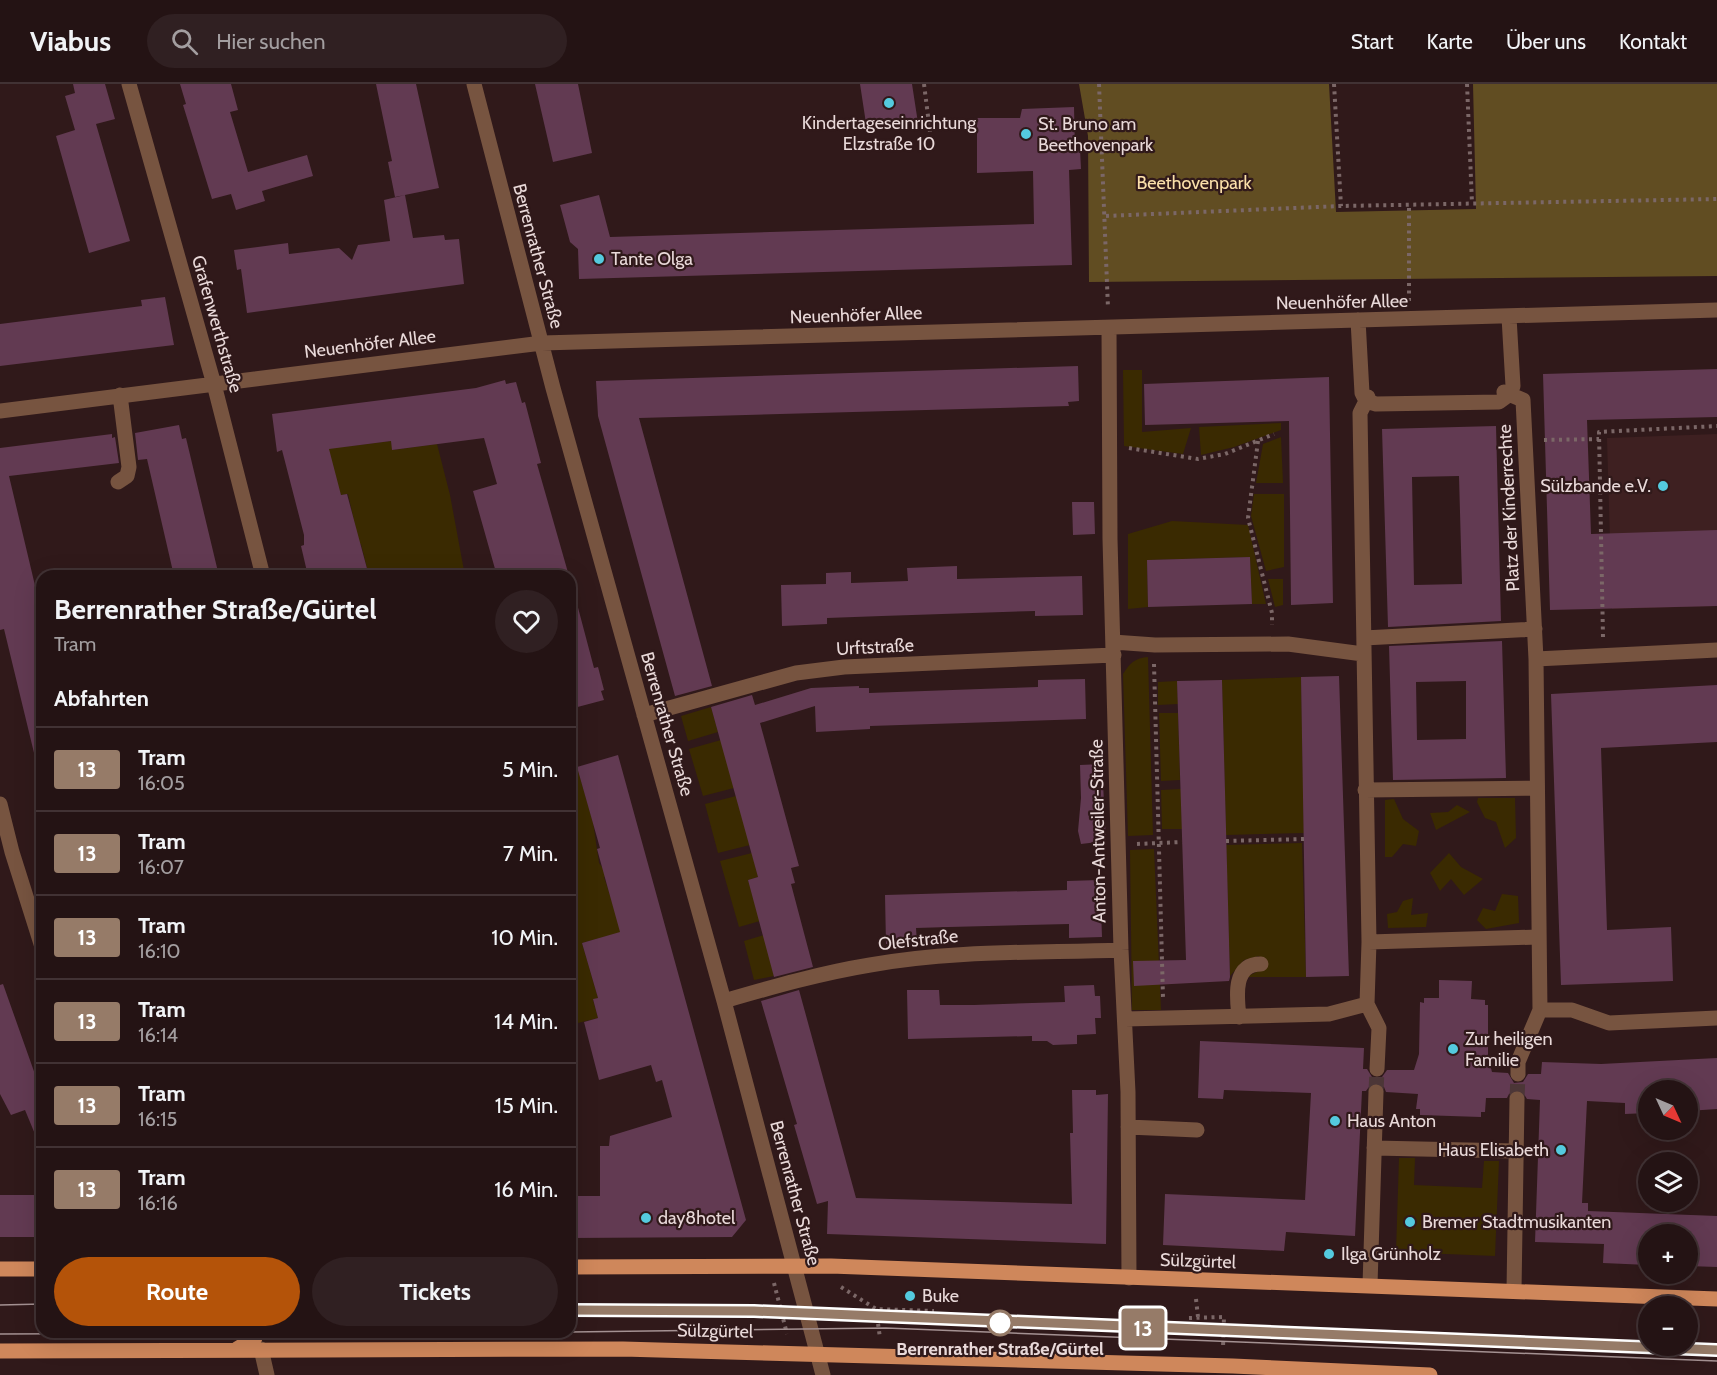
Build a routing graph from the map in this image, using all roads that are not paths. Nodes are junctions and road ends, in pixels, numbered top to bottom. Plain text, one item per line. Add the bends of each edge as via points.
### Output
1 (129, 84) edge
2 (474, 84) edge
3 (1717, 310) edge
4 (1509, 317) junction
5 (1358, 320) junction
6 (1109, 328) junction
7 (542, 343) junction
8 (213, 382) junction
9 (1507, 393) junction
10 (120, 395) junction
11 (1367, 399) junction
12 (0, 411) edge
13 (118, 482) dead end
14 (261, 570) edge
15 (1535, 629) junction
16 (1363, 646) junction
17 (1113, 649) junction
18 (1717, 650) edge
19 (1536, 659) junction
20 (644, 715) junction
21 (1537, 788) junction
22 (1365, 790) junction
23 (0, 804) edge
24 (36, 928) edge
25 (1538, 937) junction
26 (1369, 942) junction
27 (1121, 950) junction
28 (1261, 964) dead end
29 (724, 1001) junction
30 (1367, 1004) junction
31 (1540, 1010) junction
32 (1239, 1017) junction
33 (1717, 1018) edge
34 (1125, 1019) junction
35 (1377, 1069) tunnel mouth
36 (1518, 1074) tunnel mouth
37 (1376, 1092) tunnel mouth
38 (1517, 1099) tunnel mouth
39 (1128, 1127) junction
40 (1197, 1130) dead end
41 (1374, 1148) junction
42 (1515, 1151) junction
43 (576, 1267) edge
44 (794, 1267) junction
45 (0, 1269) edge
46 (36, 1269) edge
47 (1129, 1278) junction
48 (1370, 1285) junction
49 (1514, 1291) junction
50 (1717, 1299) edge
51 (255, 1338) edge
52 (261, 1349) junction
53 (235, 1350) junction
54 (0, 1351) edge
55 (816, 1353) junction
56 (267, 1375) edge
57 (823, 1375) edge
58 (1430, 1375) edge

1 - 8 street, Grafenwerthstraße
2 - 7 street, Berrenrather Straße
3 - 4 street, Neuenhöfer Allee
4 - 5 street, Neuenhöfer Allee
4 - 9 street via 1513,386
5 - 6 street, Neuenhöfer Allee
5 - 11 street via 1362,393
6 - 7 street, Neuenhöfer Allee
6 - 17 street, Anton-Antweiler-Straße
7 - 8 street, Neuenhöfer Allee
7 - 20 street, Berrenrather Straße
8 - 10 street, Neuenhöfer Allee
8 - 14 street, Grafenwerthstraße
9 - 11 street, Platz der Kinderrechte via 1499,402 1376,404
9 - 15 street, Platz der Kinderrechte via 1523,400
10 - 12 street, Neuenhöfer Allee
10 - 13 street via 129,467 127,476
11 - 16 street via 1360,414
15 - 16 street
15 - 19 street, Platz der Kinderrechte
16 - 17 street via 1155,645
16 - 22 street
17 - 20 street, Urftstraße via 844,667 796,674
17 - 27 street, Anton-Antweiler-Straße
18 - 19 street
19 - 21 street, Platz der Kinderrechte
20 - 29 street, Berrenrather Straße
21 - 22 street
21 - 25 street, Platz der Kinderrechte
22 - 26 street
23 - 24 street
25 - 26 street
25 - 31 street, Platz der Kinderrechte
26 - 30 street
27 - 29 street, Olefstraße via 939,956 883,963 810,977
27 - 34 street, Anton-Antweiler-Straße
28 - 32 street via 1249,967 1239,979
29 - 44 street, Berrenrather Straße
30 - 32 street via 1329,1014
30 - 35 street via 1380,1028
31 - 33 street via 1572,1010 1609,1023
31 - 36 street via 1518,1062
32 - 34 street
34 - 39 street, Anton-Antweiler-Straße
37 - 41 street
38 - 42 street
39 - 40 street
39 - 47 street, Anton-Antweiler-Straße
41 - 42 street
41 - 48 street
42 - 49 street
43 - 44 main road, Sülzgürtel
44 - 47 main road, Sülzgürtel
44 - 55 street, Berrenrather Straße
45 - 46 main road
47 - 48 main road, Sülzgürtel
48 - 49 main road, Sülzgürtel
49 - 50 main road, Sülzgürtel
51 - 53 main road
52 - 53 main road, Sülzgürtel
52 - 55 main road, Sülzgürtel via 623,1348
52 - 56 street
53 - 54 main road, Sülzgürtel
55 - 57 street, Berrenrather Straße
55 - 58 main road, Sülzgürtel

